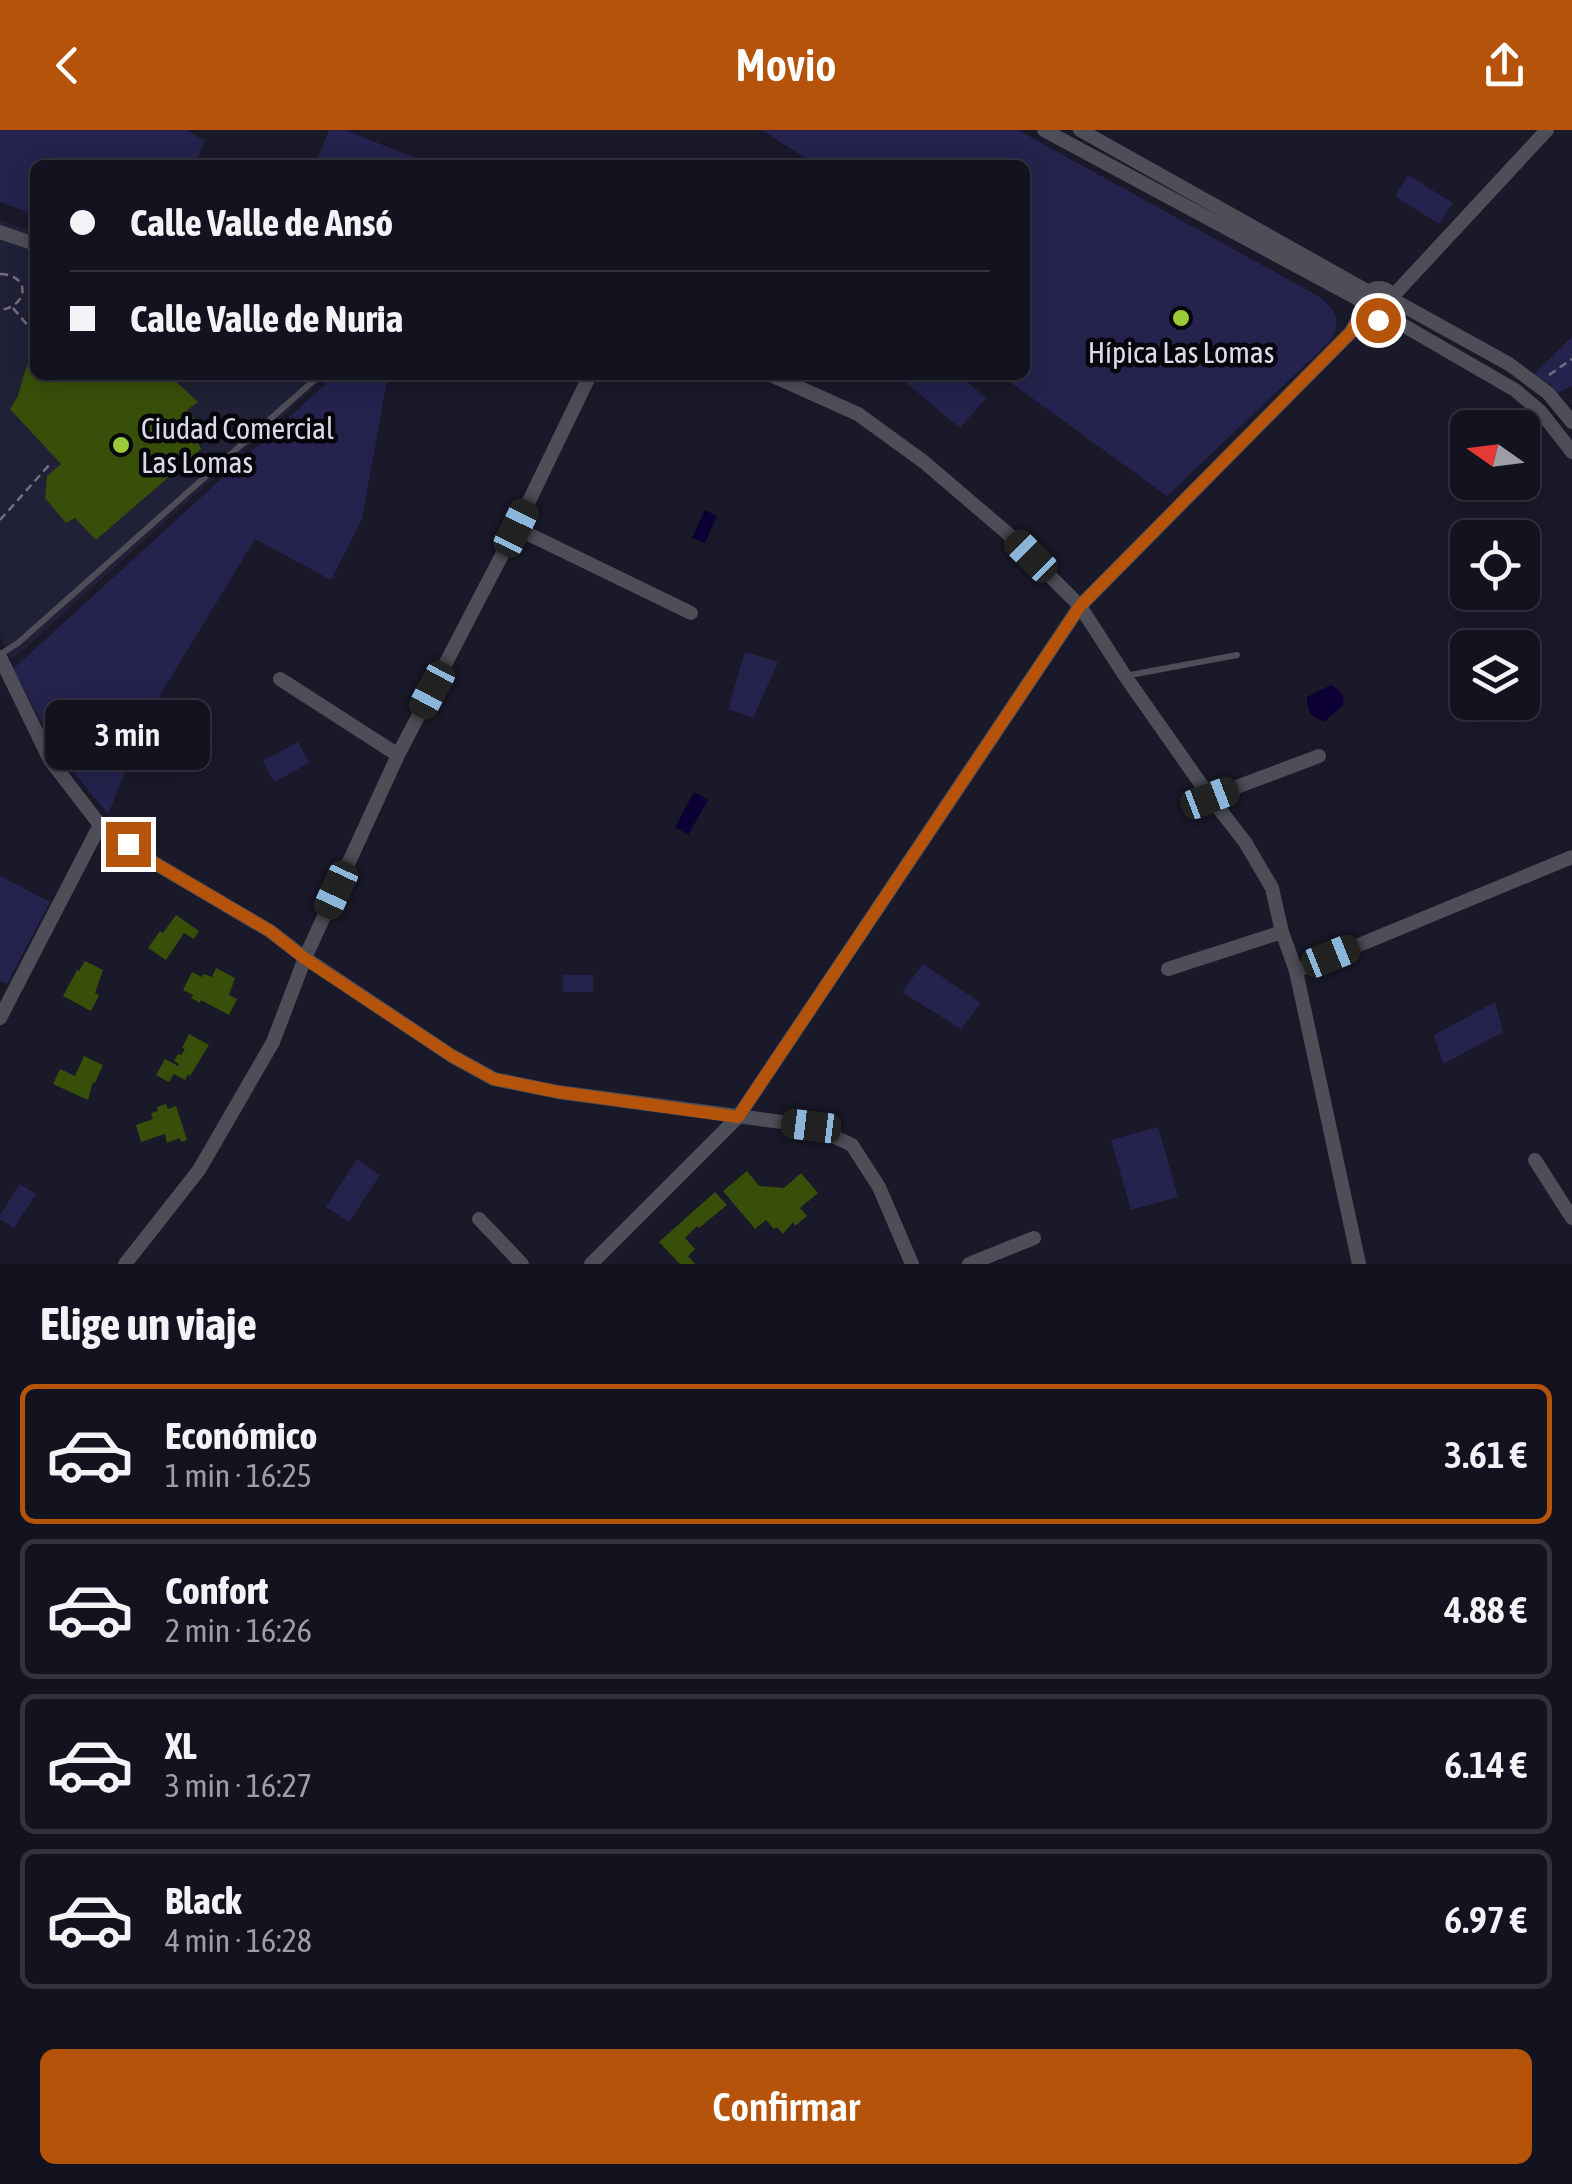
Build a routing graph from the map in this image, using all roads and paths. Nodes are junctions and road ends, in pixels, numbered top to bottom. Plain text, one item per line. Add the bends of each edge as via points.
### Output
1 (1044, 130) edge
2 (1080, 130) edge
3 (1547, 130) edge
4 (0, 232) edge
5 (30, 242) edge
6 (0, 274) edge
7 (1382, 296) junction
8 (13, 308) junction
9 (0, 310) edge
10 (1384, 318) junction
11 (30, 328) edge
12 (1351, 332) junction
13 (1572, 359) edge
14 (314, 380) edge
15 (588, 380) edge
16 (782, 380) edge
17 (1535, 383) junction
18 (1572, 422) edge
19 (1572, 452) edge
20 (50, 464) dead end
21 (0, 520) edge
22 (516, 528) junction
23 (1080, 606) junction
24 (691, 613) dead end
25 (1236, 655) dead end
26 (0, 656) edge
27 (1125, 676) junction
28 (280, 679) dead end
29 (398, 754) junction
30 (1319, 756) dead end
31 (1210, 798) junction
32 (100, 825) junction
33 (1572, 856) edge
34 (1282, 932) junction
35 (304, 958) junction
36 (1168, 969) dead end
37 (1296, 971) junction
38 (0, 1018) edge
39 (738, 1117) junction
40 (1535, 1160) dead end
41 (1572, 1218) edge
42 (479, 1219) dead end
43 (1034, 1238) dead end
44 (126, 1264) edge
45 (522, 1264) edge
46 (591, 1264) edge
47 (912, 1264) edge
48 (970, 1264) edge
49 (1359, 1264) edge

1 - 7 street
2 - 7 street
3 - 7 street
4 - 5 street
6 - 8 path via 20,281 21,301
7 - 10 street via 1394,310
7 - 10 street via 1370,316
7 - 12 street
7 - 17 street
8 - 9 path
8 - 11 path
10 - 12 street
10 - 19 street via 1515,390
12 - 23 street
13 - 17 path
14 - 26 lane
15 - 22 street
16 - 23 street via 858,414 924,462
17 - 18 street
20 - 21 path
22 - 24 street
22 - 29 street
23 - 27 street
23 - 39 street
25 - 27 lane
26 - 32 street via 50,760
27 - 31 street
28 - 29 street
29 - 35 street
30 - 31 street
31 - 34 street via 1272,888
32 - 35 street
32 - 38 street
33 - 37 street
34 - 36 street
34 - 37 street
35 - 39 street via 494,1079
35 - 44 street via 273,1042 200,1170
37 - 49 street
39 - 46 street
39 - 47 street via 811,1126 852,1145
40 - 41 street
42 - 45 street
43 - 48 street

